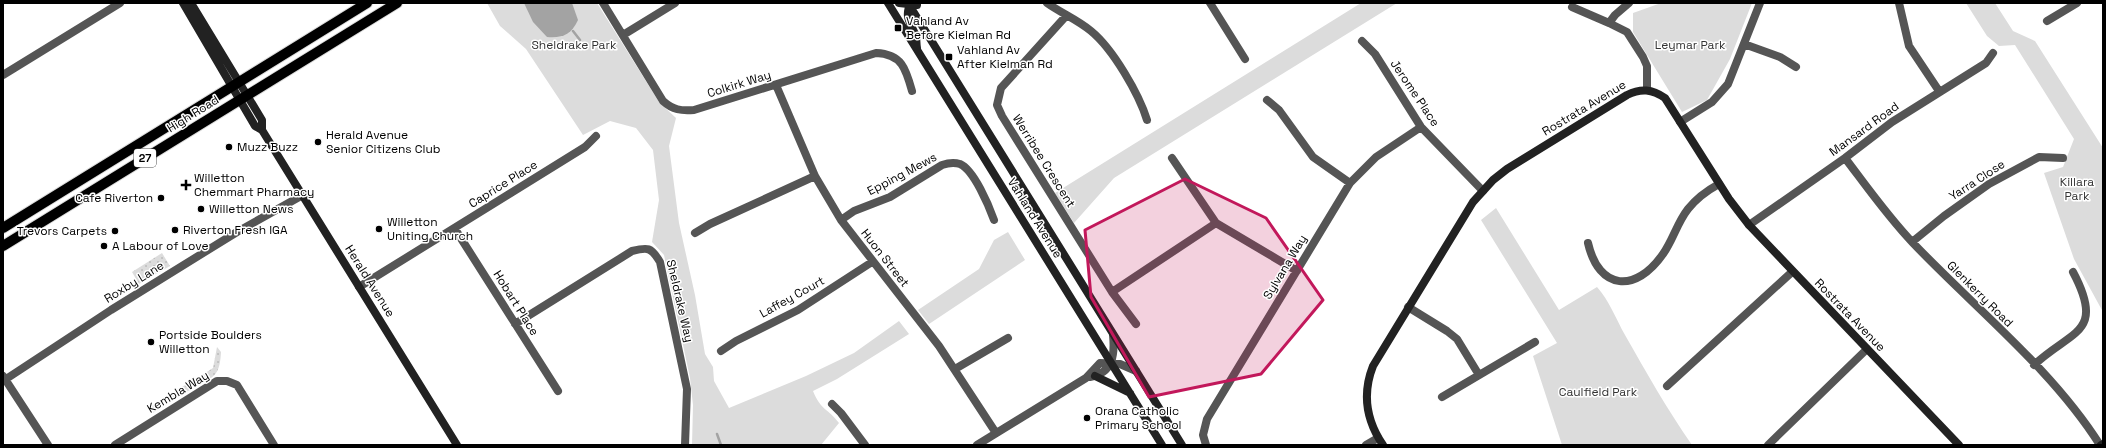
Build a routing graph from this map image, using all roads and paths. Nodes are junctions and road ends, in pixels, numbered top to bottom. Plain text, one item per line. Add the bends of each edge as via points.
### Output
1 (120, 3) edge
2 (183, 3) edge
3 (191, 3) edge
4 (367, 3) edge
5 (398, 3) edge
6 (603, 3) edge
7 (675, 3) edge
8 (888, 3) edge
9 (898, 3) edge
10 (1047, 3) edge
11 (1210, 3) edge
12 (1629, 3) edge
13 (1760, 3) edge
14 (1899, 3) edge
15 (2076, 3) edge
16 (913, 4) edge
17 (354, 6) edge
18 (1572, 8) dead end
19 (1066, 16) junction
20 (2047, 21) dead end
21 (1610, 23) junction
22 (623, 35) junction
23 (1362, 40) dead end
24 (1744, 44) junction
25 (917, 48) junction
26 (1993, 53) dead end
27 (1244, 59) dead end
28 (1796, 67) dead end
29 (3, 75) edge
30 (235, 84) junction
31 (776, 85) junction
32 (1647, 90) junction
33 (912, 91) dead end
34 (1939, 91) junction
35 (243, 98) junction
36 (1267, 100) dead end
37 (1147, 120) dead end
38 (1680, 122) junction
39 (1421, 127) junction
40 (596, 136) dead end
41 (1172, 158) dead end
42 (1845, 158) junction
43 (2063, 158) dead end
44 (815, 176) junction
45 (1350, 182) junction
46 (1719, 184) junction
47 (1483, 191) junction
48 (301, 196) junction
49 (841, 220) junction
50 (994, 220) dead end
51 (1216, 223) junction
52 (1749, 225) junction
53 (3, 228) edge
54 (455, 229) junction
55 (695, 234) dead end
56 (1912, 242) junction
57 (1588, 243) dead end
58 (3, 246) edge
59 (872, 262) junction
60 (1297, 271) junction
61 (1792, 272) junction
62 (2073, 272) dead end
63 (359, 287) junction
64 (1112, 292) junction
65 (1408, 307) junction
66 (515, 324) junction
67 (1136, 324) dead end
68 (1113, 335) junction
69 (1008, 338) dead end
70 (1535, 342) dead end
71 (1868, 349) junction
72 (721, 351) dead end
73 (1112, 363) junction
74 (2034, 365) junction
75 (955, 369) junction
76 (1136, 371) junction
77 (1479, 375) junction
78 (1095, 376) junction
79 (1086, 378) junction
80 (4, 379) edge
81 (1667, 386) dead end
82 (558, 390) dead end
83 (1130, 393) junction
84 (1442, 398) dead end
85 (832, 404) dead end
86 (996, 433) junction
87 (1381, 442) edge
88 (2101, 444) edge
89 (48, 445) edge
90 (115, 445) edge
91 (274, 445) edge
92 (457, 445) edge
93 (685, 445) edge
94 (865, 445) edge
95 (977, 445) edge
96 (1162, 445) edge
97 (1182, 445) edge
98 (1206, 445) edge
99 (1366, 445) edge
100 (1768, 445) edge
101 (1958, 445) edge

1 - 29 street
2 - 30 street
3 - 30 street
4 - 17 main road, High Road / 27
5 - 35 main road, High Road / 27
6 - 22 street, Colkirk Way
7 - 22 street
8 - 25 street, Vahland Avenue
9 - 16 street
10 - 19 street
11 - 27 street
12 - 21 street
13 - 24 street
14 - 34 street via 1909,46
15 - 20 street
16 - 25 street via 907,18 916,35
16 - 68 street, Vahland Avenue via 917,17
17 - 30 main road, High Road / 27
18 - 21 street
19 - 37 street via 1091,31 1103,42 1142,102
19 - 64 street, Werribee Crescent via 1001,88 997,104
21 - 32 street via 1627,32 1643,57 1647,66
22 - 31 street, Colkirk Way via 663,101 670,107 682,111 694,110
23 - 39 street, Jerome Place via 1375,54
24 - 28 street via 1780,57
24 - 38 street via 1728,84 1712,102
25 - 73 street, Vahland Avenue
26 - 34 street, Mansard Road via 1986,63
30 - 35 street, Herald Avenue
30 - 53 main road, High Road / 27
31 - 33 street, Colkirk Way via 864,56 887,53 900,62
31 - 44 street, Huon Street
32 - 38 street, Rostrata Avenue via 1665,98
32 - 47 street, Rostrata Avenue via 1627,95 1520,160 1493,180
34 - 42 street, Mansard Road via 1892,122
35 - 48 street, Herald Avenue via 262,120 262,130
35 - 58 main road, High Road / 27
36 - 45 street via 1279,110 1313,157
38 - 46 street, Rostrata Avenue
39 - 45 street, Sylvana Way via 1376,157
39 - 47 street, Jerome Place
40 - 54 street, Caprice Place via 585,147
41 - 51 street
42 - 52 street, Mansard Road
42 - 56 street, Glenkerry Road
43 - 56 street, Yarra Close via 2039,157 1989,184
44 - 49 street, Huon Street
44 - 55 street via 710,224
45 - 60 street, Sylvana Way
46 - 52 street, Rostrata Avenue
46 - 57 street via 1688,209 1656,264 1633,279 1616,281 1602,273 1595,265
47 - 65 street, Rostrata Avenue via 1462,217
48 - 63 street, Herald Avenue
48 - 80 street, Roxby Lane via 237,232
49 - 50 street, Epping Mews via 854,211 890,197 951,162 967,169 987,202
49 - 59 street, Huon Street
51 - 60 street
51 - 64 street
52 - 61 street, Rostrata Avenue
54 - 63 street, Caprice Place
54 - 66 street, Hobart Place
56 - 74 street, Glenkerry Road
59 - 72 street, Laffey Court via 798,310
59 - 75 street, Huon Street
60 - 98 street, Sylvana Way via 1207,419 1203,435
61 - 71 street, Rostrata Avenue
61 - 81 street
62 - 74 street via 2089,301 2091,312 2087,325 2078,335 2048,353
63 - 92 street, Herald Avenue
64 - 67 street, Werribee Crescent
65 - 77 street via 1457,339
65 - 87 street, Rostrata Avenue via 1368,379 1366,402 1369,418
66 - 82 street, Hobart Place
66 - 93 street, Sheldrake Way via 632,250 645,248 654,253 660,262 687,389
68 - 73 street via 1115,348
68 - 76 street, Vahland Avenue
69 - 75 street
70 - 77 street
71 - 100 street
71 - 101 street, Rostrata Avenue
73 - 76 street
73 - 78 street via 1105,372
73 - 79 street via 1100,363
73 - 83 street, Vahland Avenue
74 - 88 street, Glenkerry Road via 2069,402
75 - 86 street, Huon Street
76 - 97 street, Vahland Avenue
77 - 84 street
78 - 79 street
78 - 83 street
79 - 86 street
80 - 89 street
83 - 96 street, Vahland Avenue
85 - 94 street
86 - 95 street
87 - 99 street
90 - 91 street, Kembla Way via 217,381 237,385

